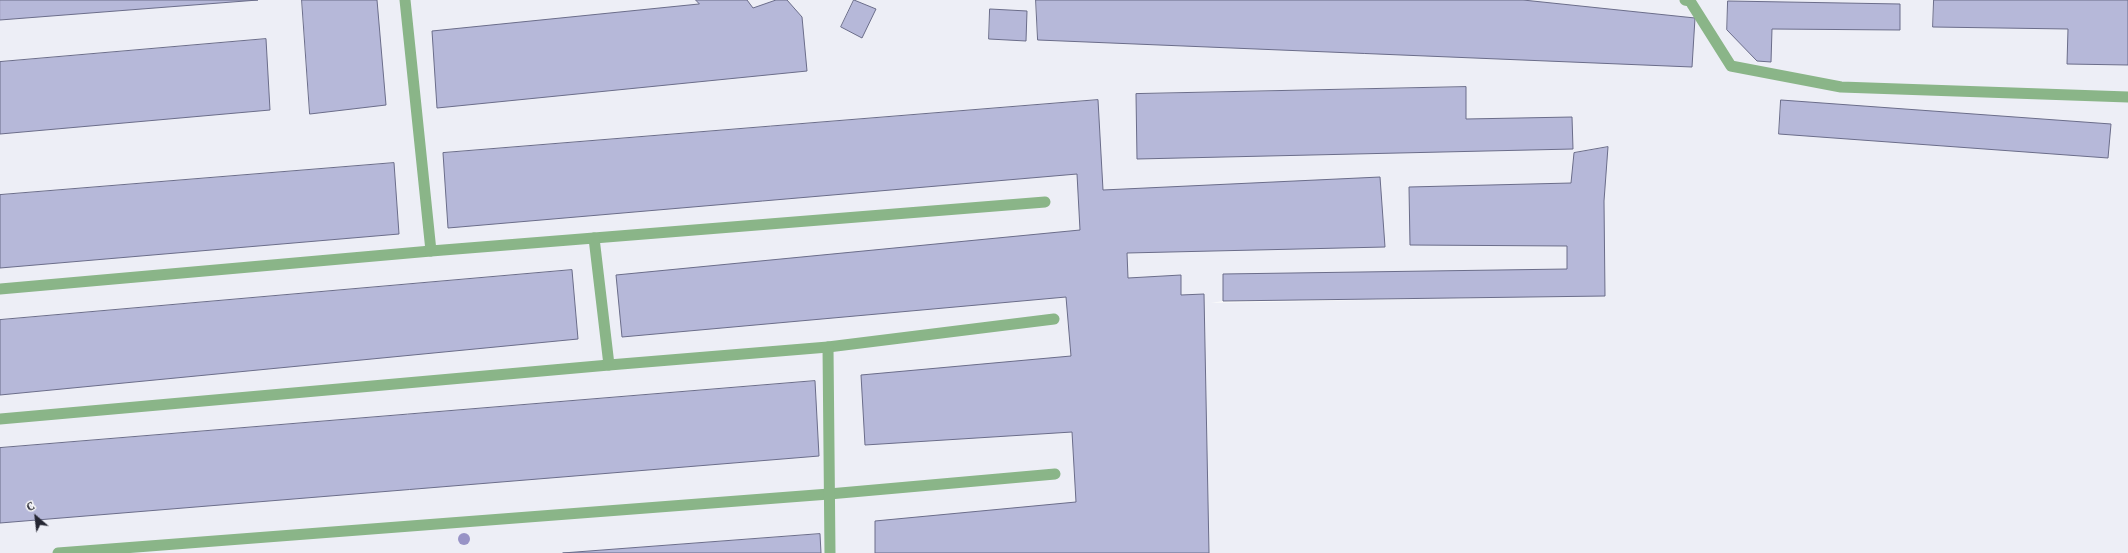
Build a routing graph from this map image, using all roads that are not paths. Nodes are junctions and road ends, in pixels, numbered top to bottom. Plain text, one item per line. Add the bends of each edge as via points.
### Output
1 (405, 0) edge
2 (1691, 0) edge
3 (2128, 97) edge
4 (1045, 202) dead end
5 (594, 238) junction
6 (431, 251) junction
7 (0, 289) edge
8 (1054, 319) dead end
9 (828, 347) junction
10 (609, 365) junction
11 (0, 419) edge
12 (1055, 474) dead end
13 (830, 494) junction
14 (58, 553) edge
15 (830, 553) edge

1 - 6 street
2 - 3 street via 1731,66 1841,86
4 - 5 street
5 - 6 street
5 - 10 street
6 - 7 street
8 - 9 street
9 - 10 street
9 - 13 street
10 - 11 street
12 - 13 street
13 - 14 street
13 - 15 street

